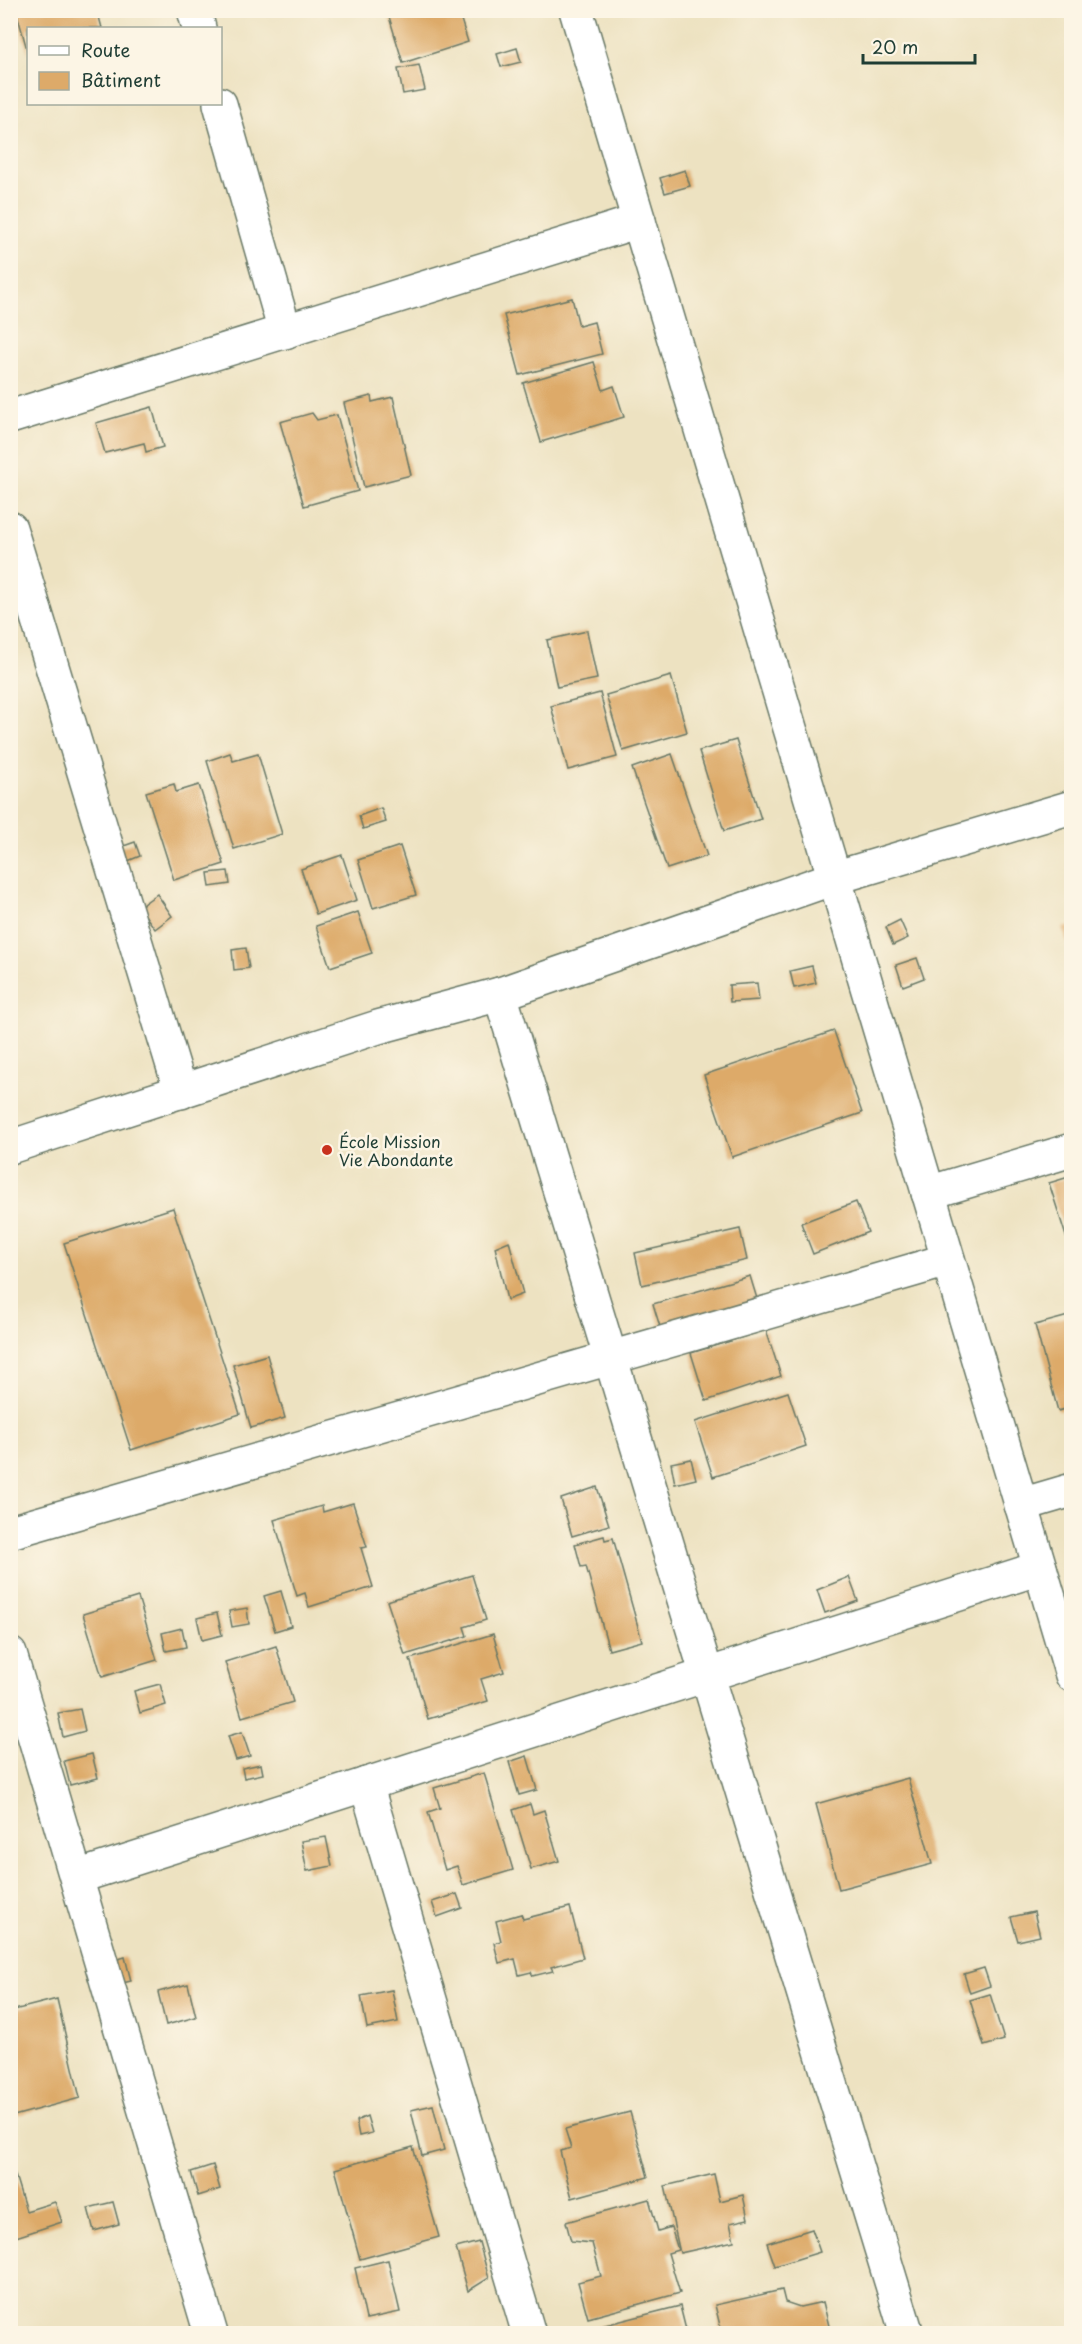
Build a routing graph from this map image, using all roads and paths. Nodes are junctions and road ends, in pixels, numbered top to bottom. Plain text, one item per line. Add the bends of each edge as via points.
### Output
1 (194, 10) edge
2 (576, 10) edge
3 (199, 27) edge
4 (220, 105) edge
5 (639, 221) junction
6 (285, 332) junction
7 (10, 417) edge
8 (10, 528) edge
9 (1071, 807) edge
10 (834, 878) junction
11 (500, 994) junction
12 (181, 1092) junction
13 (10, 1147) edge
14 (1071, 1150) edge
15 (928, 1193) junction
16 (948, 1260) junction
17 (610, 1358) junction
18 (1071, 1490) edge
19 (1021, 1506) junction
20 (10, 1532) edge
21 (1040, 1568) junction
22 (10, 1654) edge
23 (706, 1675) junction
24 (1071, 1675) edge
25 (366, 1784) junction
26 (77, 1877) junction
27 (211, 2334) edge
28 (529, 2334) edge
29 (907, 2334) edge

1 - 3 street
2 - 5 street
4 - 6 street
5 - 6 street
5 - 10 street
6 - 7 street
8 - 12 street
9 - 10 street
10 - 11 street
10 - 15 street
11 - 12 street via 378,1027
11 - 17 street
12 - 13 street
14 - 15 street
15 - 16 street
16 - 17 street
16 - 19 street
17 - 20 street
17 - 23 street
18 - 19 street
19 - 21 street
21 - 23 street
21 - 24 street
22 - 26 street
23 - 25 street
23 - 29 street
25 - 26 street
25 - 28 street
26 - 27 street

